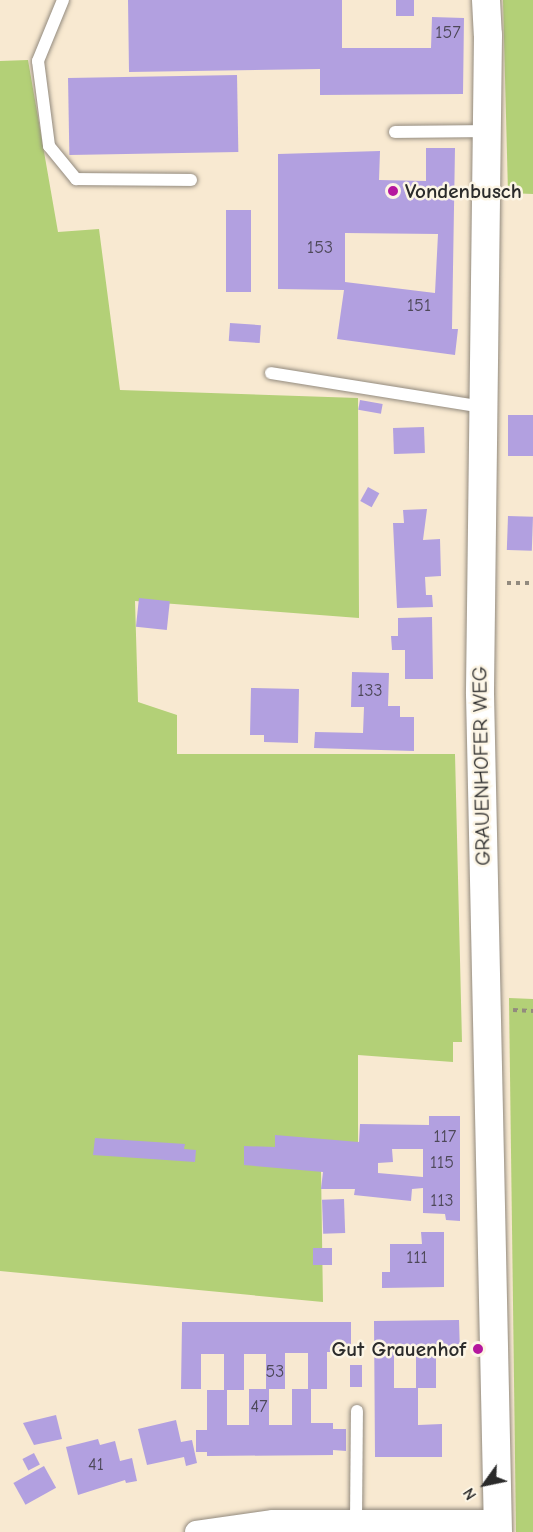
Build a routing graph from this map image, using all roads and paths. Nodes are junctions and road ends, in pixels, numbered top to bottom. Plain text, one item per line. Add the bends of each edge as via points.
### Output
1 (63, 0) edge
2 (486, 0) edge
3 (487, 131) junction
4 (396, 132) dead end
5 (192, 180) dead end
6 (271, 373) dead end
7 (483, 407) junction
8 (357, 1411) dead end
9 (356, 1520) junction
10 (498, 1527) edge
11 (196, 1532) edge

1 - 5 lane via 38,61 49,146 76,179
2 - 3 street, GRAUENHOFER WEG
3 - 4 lane
3 - 7 street, GRAUENHOFER WEG
6 - 7 lane
7 - 10 street, GRAUENHOFER WEG via 480,694 484,1009
8 - 9 lane
9 - 10 street
9 - 11 street via 273,1521

